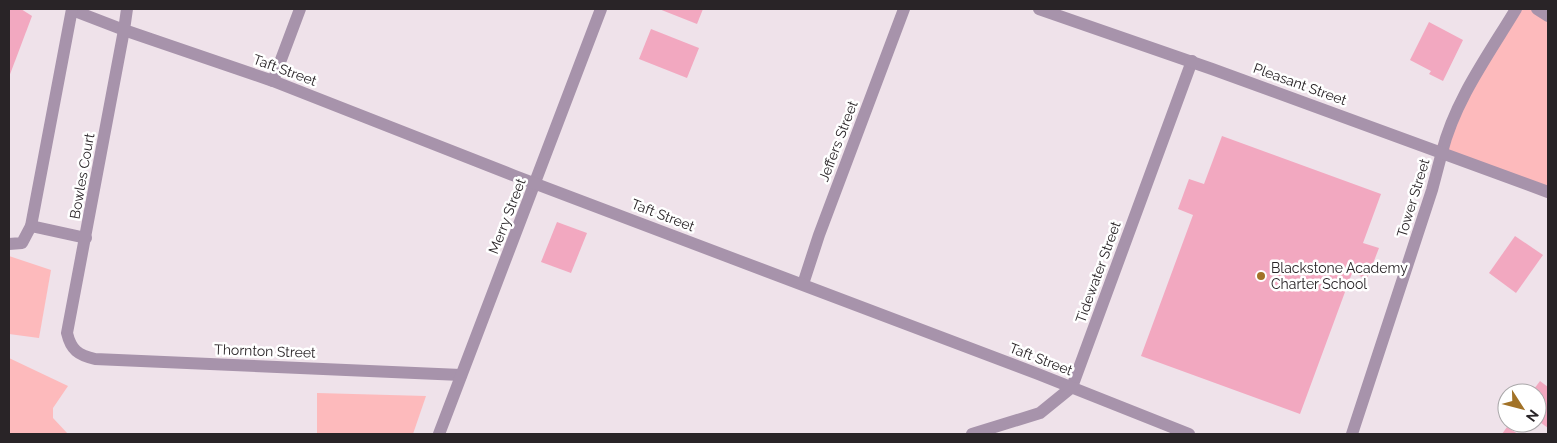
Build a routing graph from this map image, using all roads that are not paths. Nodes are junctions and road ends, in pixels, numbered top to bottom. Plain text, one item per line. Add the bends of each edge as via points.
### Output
1 (72, 9) edge
2 (127, 9) edge
3 (300, 9) edge
4 (601, 9) edge
5 (904, 9) edge
6 (1039, 9) edge
7 (1516, 9) edge
8 (1536, 9) edge
9 (1548, 16) edge
10 (124, 30) junction
11 (1192, 62) junction
12 (272, 81) junction
13 (1442, 152) junction
14 (536, 183) junction
15 (1548, 192) edge
16 (31, 226) junction
17 (86, 238) junction
18 (9, 244) edge
19 (802, 284) junction
20 (70, 347) joint
21 (461, 375) junction
22 (1072, 387) junction
23 (439, 434) edge
24 (972, 434) edge
25 (1189, 434) edge
26 (1352, 434) edge

1 - 10 street, Taft Street
1 - 16 street
2 - 10 street, Bowles Court
3 - 12 street
4 - 14 street, Merry Street
5 - 19 street, Jeffers Street
6 - 11 street, Pleasant Street
7 - 13 street, Tower Street via 1460,104
8 - 9 street
10 - 12 street, Taft Street
10 - 17 street, Bowles Court
11 - 13 street, Pleasant Street
11 - 22 street, Tidewater Street
12 - 14 street, Taft Street
13 - 15 street, Pleasant Street
13 - 26 street, Tower Street
14 - 19 street, Taft Street
14 - 21 street, Merry Street
16 - 17 street
16 - 18 street via 22,243
17 - 20 street, Bowles Court via 67,333
19 - 22 street, Taft Street
20 - 21 street, Thornton Street via 81,356 95,359
21 - 23 street, Merry Street
22 - 24 street via 1040,413
22 - 25 street, Taft Street

